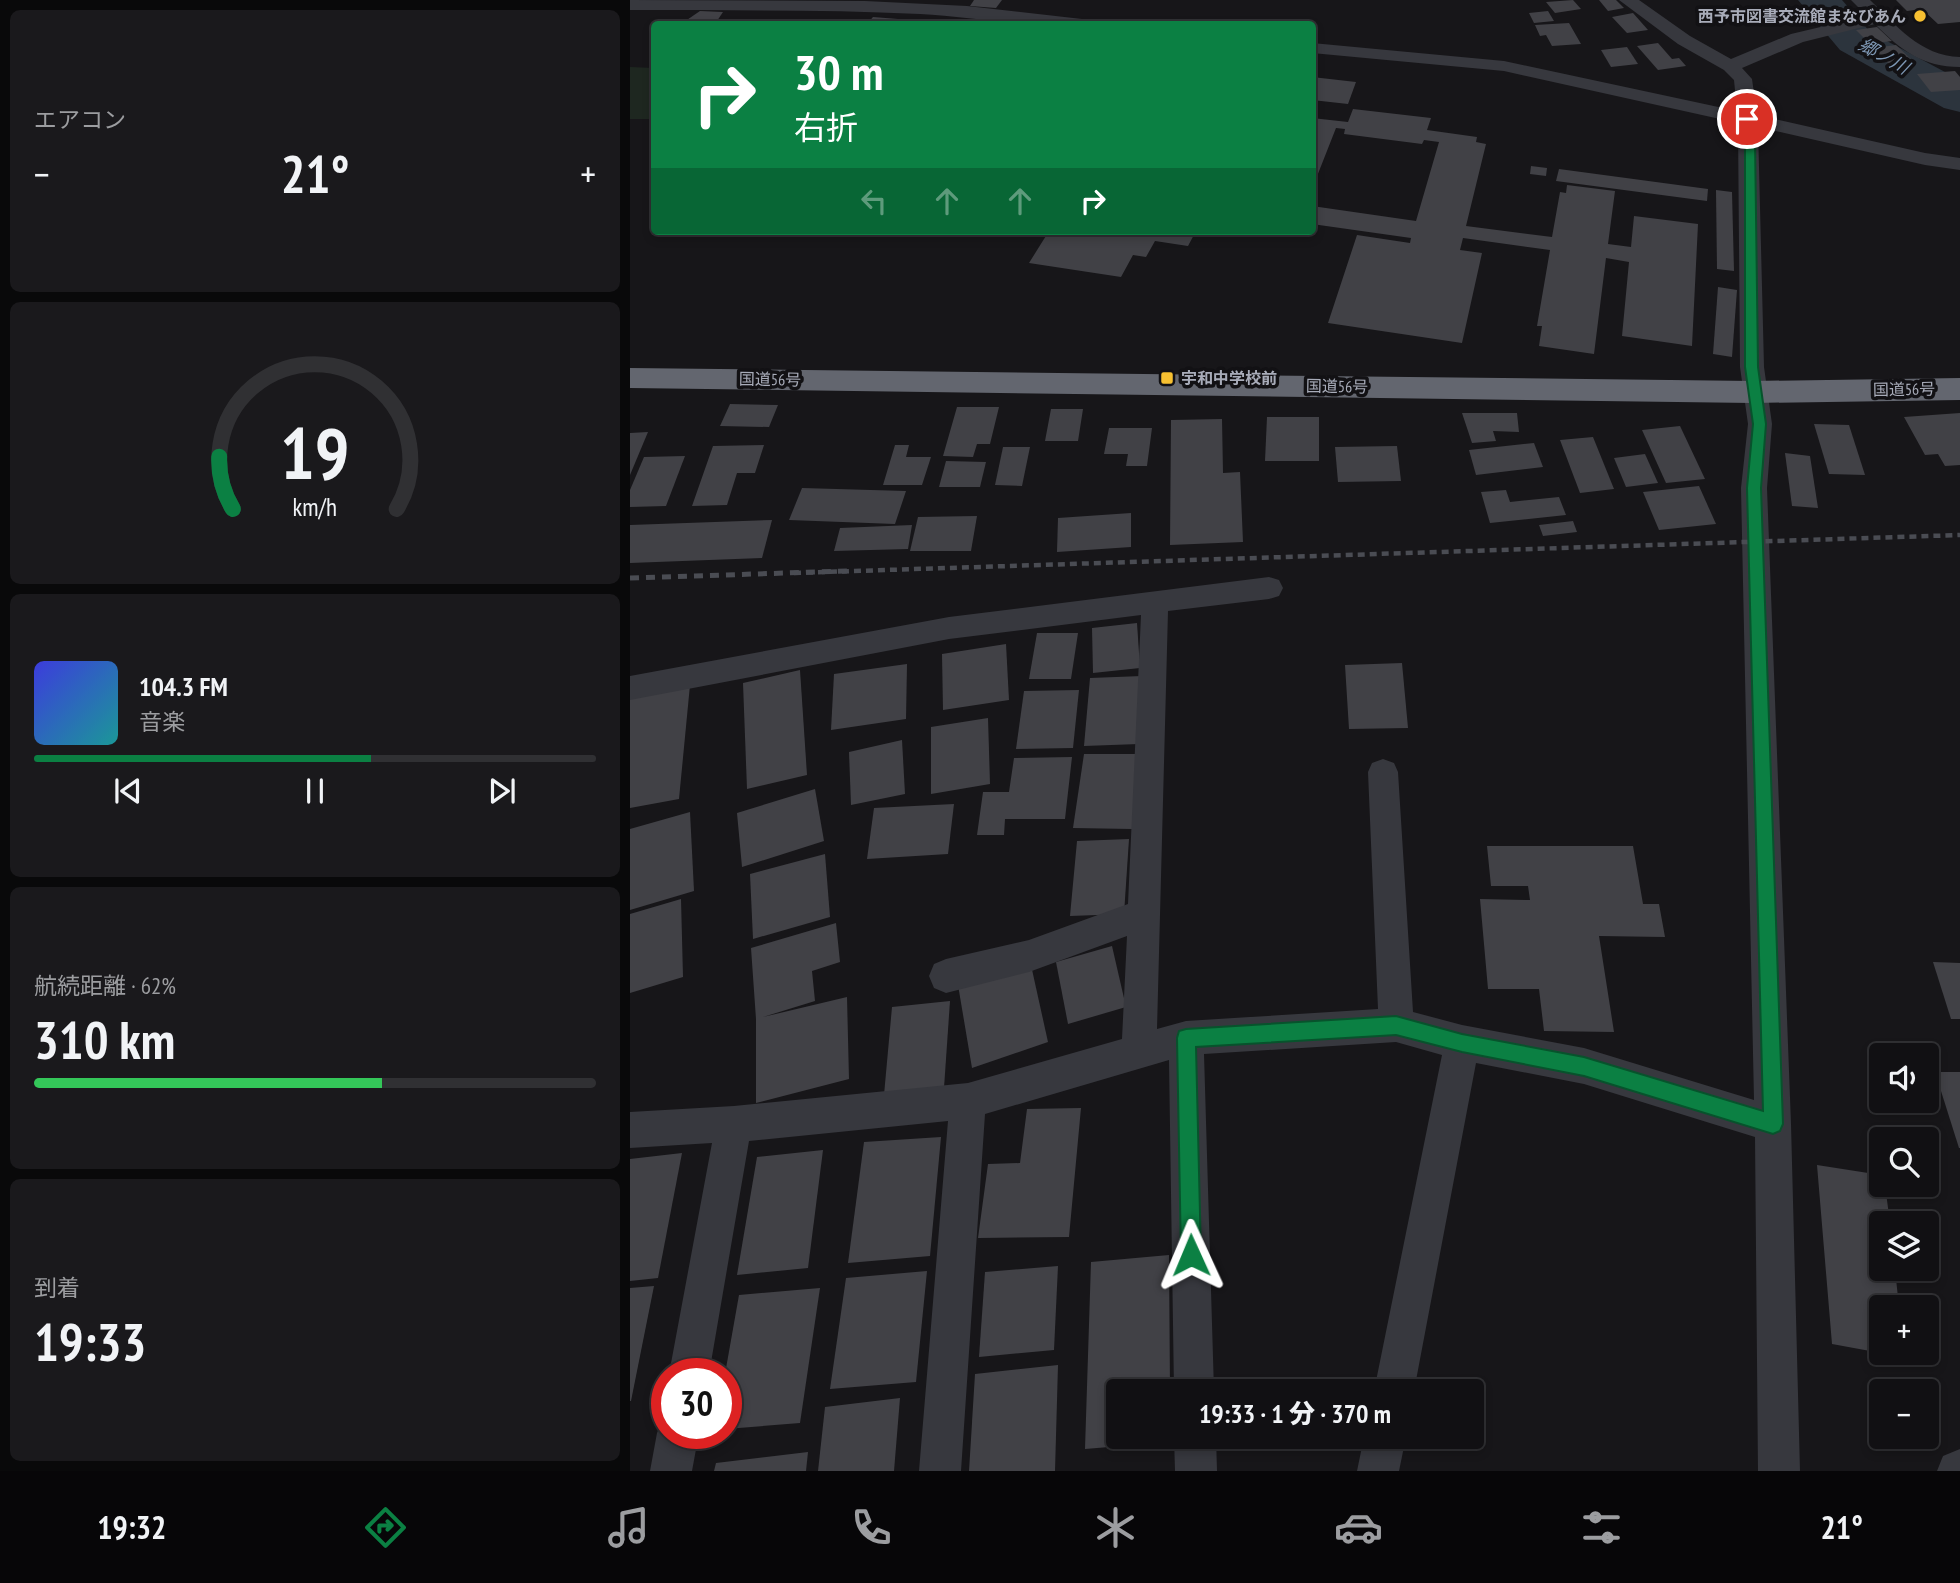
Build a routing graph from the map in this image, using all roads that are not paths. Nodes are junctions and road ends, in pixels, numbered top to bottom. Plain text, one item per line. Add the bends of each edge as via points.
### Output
1 (1628, 0) edge
2 (1860, 0) edge
3 (630, 5) edge
4 (1880, 18) junction
5 (1055, 21) edge
6 (1316, 48) edge
7 (1960, 62) edge
8 (1730, 66) junction
9 (1747, 119) junction
10 (1960, 164) edge
11 (630, 377) edge
12 (1960, 388) edge
13 (1753, 392) junction
14 (1269, 588) dead end
15 (1155, 602) junction
16 (630, 688) edge
17 (1383, 772) dead end
18 (1144, 914) junction
19 (946, 976) dead end
20 (1396, 1025) junction
21 (1186, 1038) junction
22 (1462, 1043) junction
23 (1139, 1051) junction
24 (968, 1101) junction
25 (734, 1124) junction
26 (1773, 1124) junction
27 (630, 1130) edge
28 (691, 1358) edge
29 (1194, 1379) edge
30 (1396, 1379) edge
31 (675, 1449) edge
32 (1195, 1449) edge
33 (1383, 1449) edge
34 (671, 1471) edge
35 (940, 1471) edge
36 (1196, 1471) edge
37 (1378, 1471) edge
38 (1779, 1471) edge

1 - 8 street
2 - 4 street
3 - 5 street via 878,6
4 - 7 street via 1919,56
4 - 8 street via 1797,38
6 - 9 street via 1504,66
8 - 9 street via 1743,79
9 - 10 street
9 - 13 street
11 - 13 highway, 国道56号
12 - 13 highway, 国道56号
13 - 26 street via 1759,424 1754,488
14 - 15 street
15 - 16 street via 948,628
15 - 18 street
17 - 20 street
18 - 19 street via 1029,956
18 - 23 street
20 - 21 street
20 - 22 street
21 - 23 street
21 - 29 street
22 - 26 street via 1584,1066
22 - 30 street
23 - 24 street
24 - 25 street
24 - 35 street
25 - 27 street
25 - 28 street
26 - 38 street
31 - 34 street
32 - 36 street
33 - 37 street

